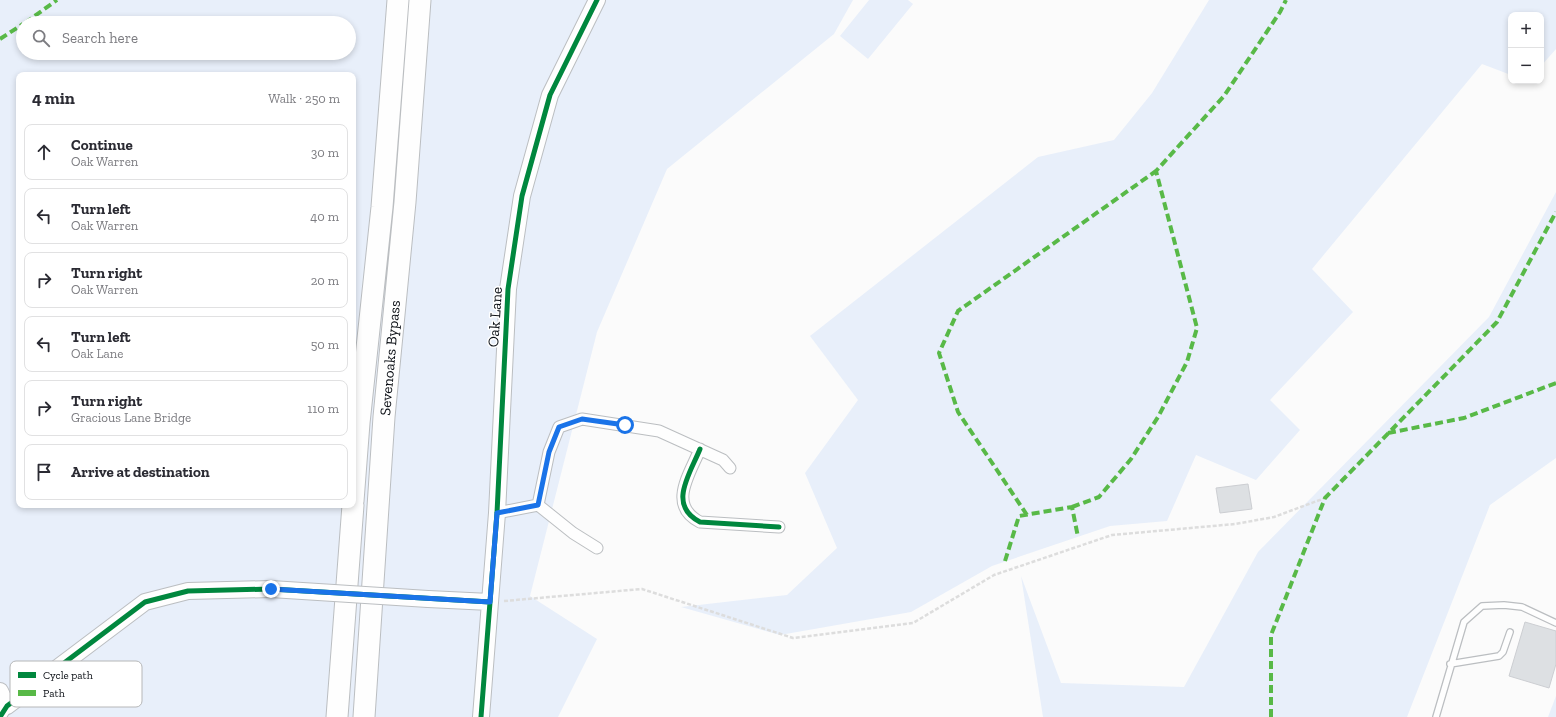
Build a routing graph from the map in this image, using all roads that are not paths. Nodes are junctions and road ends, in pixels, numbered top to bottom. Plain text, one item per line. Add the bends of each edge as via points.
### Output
1 (398, 0) edge
2 (420, 0) edge
3 (597, 0) edge
4 (700, 449) junction
5 (356, 462) edge
6 (730, 468) dead end
7 (538, 505) junction
8 (353, 508) edge
9 (497, 513) junction
10 (779, 527) dead end
11 (597, 548) dead end
12 (490, 602) junction
13 (1556, 623) edge
14 (1510, 632) dead end
15 (71, 661) edge
16 (1450, 664) junction
17 (0, 690) edge
18 (6, 713) edge
19 (337, 717) edge
20 (364, 717) edge
21 (481, 717) edge
22 (1436, 717) edge

1 - 5 highway, Sevenoaks Bypass via 382,207
2 - 20 highway, Sevenoaks Bypass via 405,202 384,417
3 - 9 street, Oak Lane via 550,95 522,196 508,289
4 - 6 street via 723,460
4 - 7 street via 659,431 582,419 559,427 549,452
4 - 10 street via 683,491 682,501 690,517 700,522
7 - 9 street
7 - 11 street via 573,533
8 - 19 highway
9 - 12 street, Oak Lane
12 - 15 street, bridge via 271,589 188,591 145,602
12 - 21 street, Oak Lane
13 - 16 lane via 1522,607 1482,606 1464,622
14 - 16 lane via 1499,656
16 - 22 lane
17 - 18 street

